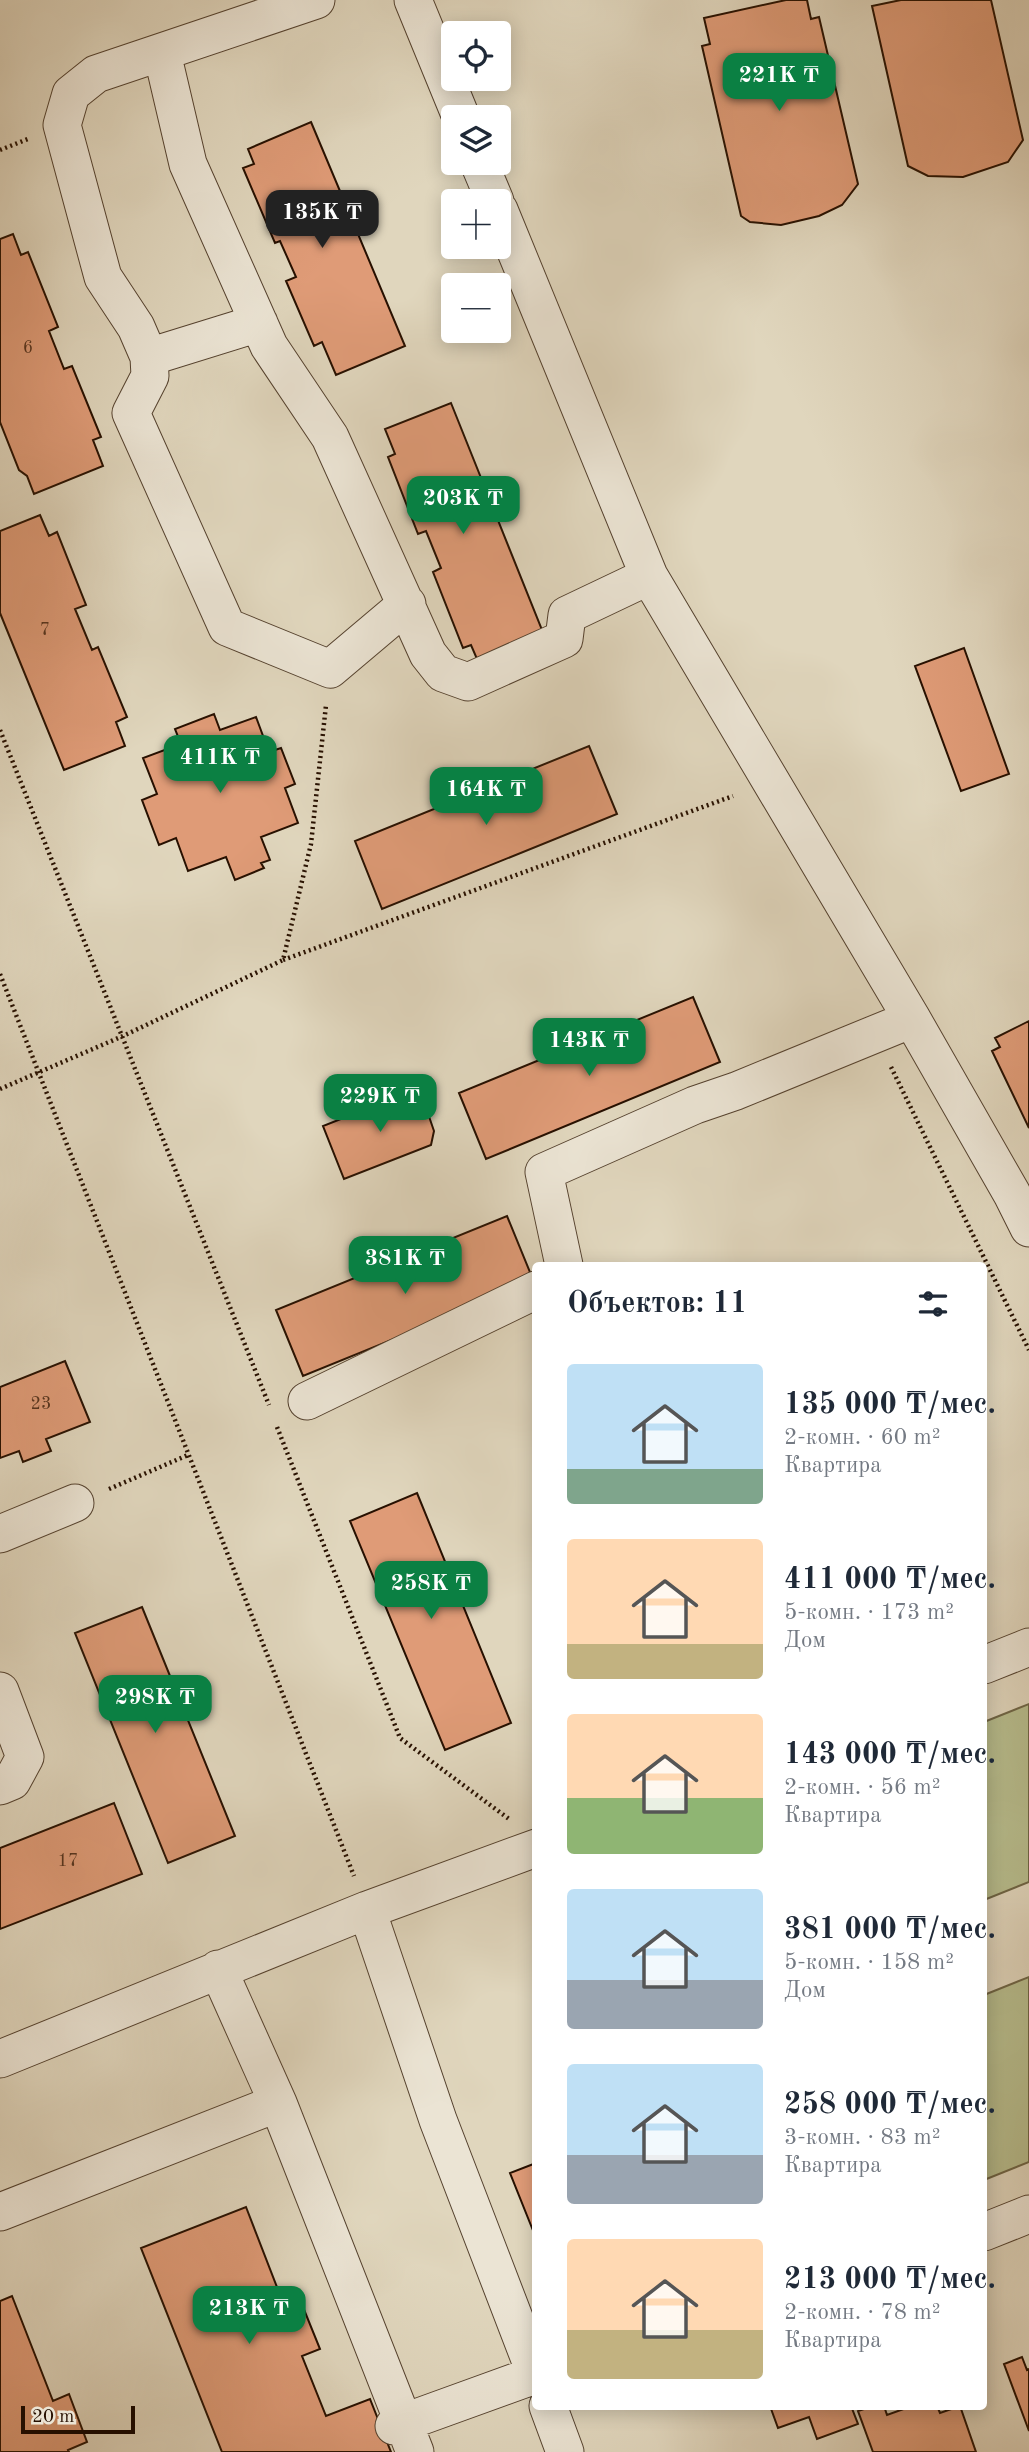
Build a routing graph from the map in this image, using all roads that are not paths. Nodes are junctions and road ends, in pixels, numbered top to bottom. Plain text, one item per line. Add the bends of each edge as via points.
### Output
1 (316, 0) edge
2 (412, 0) edge
3 (162, 53) junction
4 (456, 105) edge
5 (511, 239) edge
6 (259, 323) junction
7 (149, 357) junction
8 (649, 576) junction
9 (407, 604) junction
10 (912, 1019) junction
11 (1021, 1190) edge
12 (1029, 1228) edge
13 (563, 1262) edge
14 (532, 1292) edge
15 (307, 1401) dead end
16 (75, 1503) road end
17 (0, 1534) edge
18 (1029, 1647) edge
19 (987, 1664) edge
20 (0, 1690) edge
21 (0, 1786) edge
22 (525, 1836) edge
23 (367, 1910) junction
24 (218, 1969) junction
25 (0, 2059) edge
26 (278, 2103) junction
27 (0, 2212) edge
28 (1029, 2214) edge
29 (987, 2230) edge
30 (532, 2367) edge
31 (532, 2376) edge
32 (549, 2410) edge
33 (404, 2433) edge
34 (565, 2452) edge

1 - 3 street
2 - 4 street
3 - 6 street via 188,164
3 - 7 street via 96,74 71,94 62,125 103,277
5 - 8 street
6 - 7 street
6 - 9 street via 269,346 331,437
7 - 9 street via 150,376 131,412 228,627 330,669
8 - 9 street via 567,615 564,639 468,682 443,673 428,654
8 - 10 street
10 - 11 street
10 - 13 street via 544,1171
11 - 12 street
14 - 15 street
16 - 17 street
18 - 19 street
20 - 21 street via 25,1757 12,1781
22 - 23 street
23 - 24 street
23 - 30 street via 438,2120
24 - 25 street
24 - 26 street
26 - 27 street
26 - 33 street
28 - 29 street
31 - 33 street
32 - 34 street

